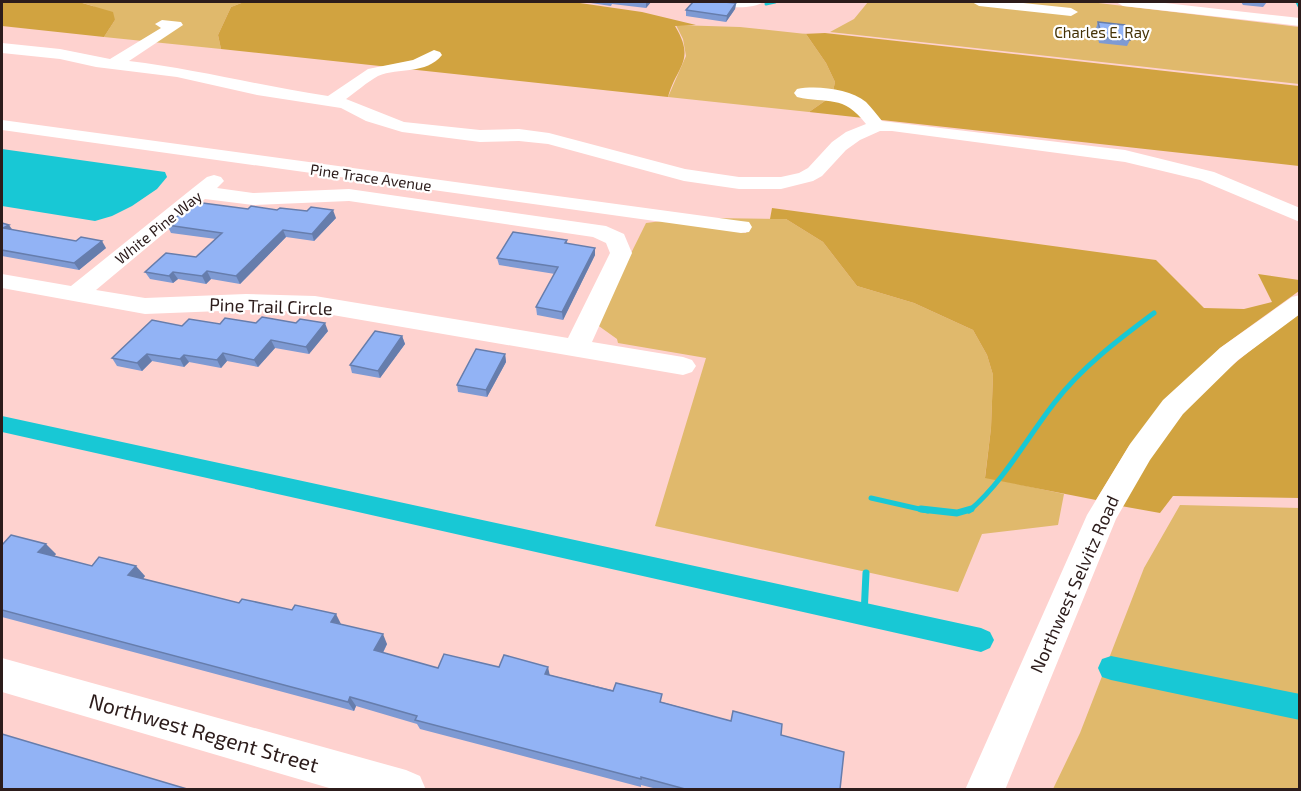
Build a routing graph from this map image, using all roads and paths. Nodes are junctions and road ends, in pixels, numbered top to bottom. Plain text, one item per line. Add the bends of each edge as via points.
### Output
1 (721, 2) edge
2 (756, 2) edge
3 (979, 2) edge
4 (1123, 2) edge
5 (1071, 7) edge
6 (1215, 7) edge
7 (1299, 22) edge
8 (162, 24) dead end
9 (1072, 28) dead end
10 (2, 48) edge
11 (434, 55) dead end
12 (113, 64) junction
13 (803, 93) dead end
14 (331, 102) junction
15 (2, 125) edge
16 (877, 126) junction
17 (240, 159) junction
18 (200, 192) junction
19 (1299, 216) edge
20 (741, 227) dead end
21 (2, 281) edge
22 (76, 294) junction
23 (1299, 302) edge
24 (576, 348) junction
25 (683, 366) dead end
26 (2, 675) edge
27 (406, 789) edge
28 (985, 789) edge

1 - 2 street
3 - 5 street
4 - 6 street
5 - 9 street
6 - 7 street
8 - 12 street via 176,26
10 - 12 street
11 - 14 street via 418,64 374,72
12 - 14 street via 177,72
13 - 16 street via 852,101
14 - 16 street via 402,127 480,136 541,137 684,175 739,183 781,183 806,177 839,146
15 - 17 street, Pine Trace Avenue
16 - 19 street via 1125,156 1207,176
17 - 18 street, White Pine Way
17 - 20 street, Pine Trace Avenue
18 - 22 street, White Pine Way
18 - 24 street via 253,199 350,195 598,231 616,239 621,252
21 - 22 street, Pine Trail Circle
22 - 24 street, Pine Trail Circle via 145,306 315,304
23 - 28 street, Northwest Selvitz Road via 1228,354 1173,407 1140,452 1102,515
24 - 25 street, Pine Trail Circle
26 - 27 street, Northwest Regent Street

